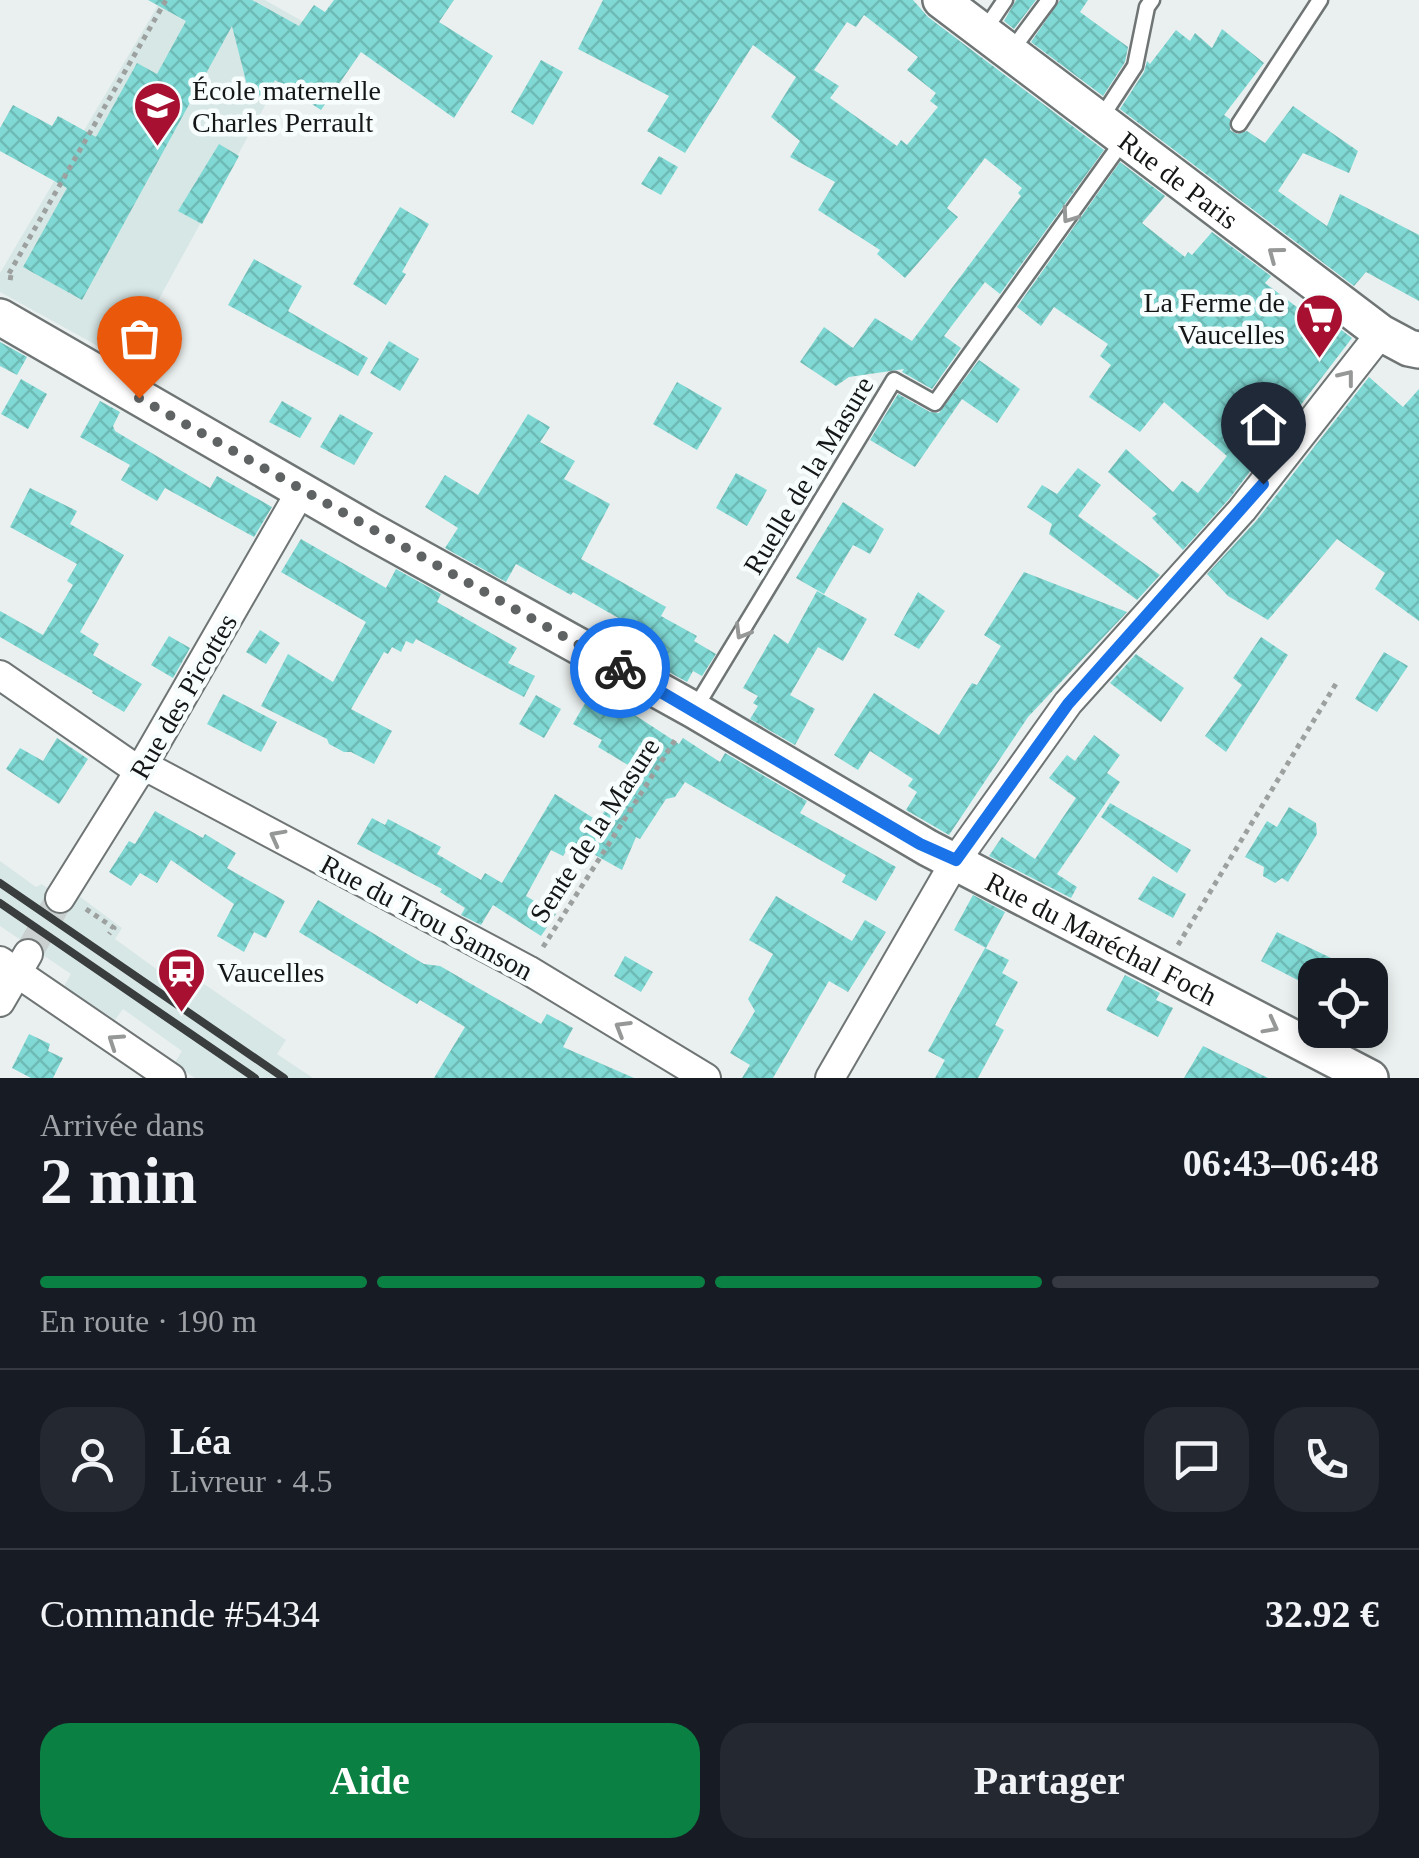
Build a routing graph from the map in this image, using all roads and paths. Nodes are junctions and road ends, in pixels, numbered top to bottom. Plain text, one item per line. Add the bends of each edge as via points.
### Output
1 (166, 0) edge
2 (941, 0) edge
3 (1005, 0) edge
4 (1049, 0) edge
5 (1152, 0) edge
6 (1320, 0) edge
7 (997, 41) junction
8 (1239, 124) dead end
9 (1113, 128) junction
10 (13, 278) dead end
11 (0, 317) edge
12 (1381, 334) junction
13 (1419, 350) edge
14 (302, 491) junction
15 (0, 676) edge
16 (1337, 682) dead end
17 (694, 710) junction
18 (141, 768) junction
19 (956, 860) junction
20 (68, 900) joint
21 (109, 934) dead end
22 (15, 962) edge
23 (1163, 969) junction
24 (528, 970) junction
25 (0, 1002) edge
26 (171, 1078) edge
27 (706, 1078) edge
28 (830, 1078) edge
29 (1370, 1078) edge

1 - 10 path via 8,277
2 - 7 street, Rue de Paris
3 - 7 lane
4 - 7 lane
5 - 9 lane
6 - 8 lane
7 - 9 street, Rue de Paris
12 -> 9 street, Rue de Paris
9 -> 17 lane, Ruelle de la Masure via 936,403 894,380
11 - 14 street, Rue du Maréchal Foch
12 - 13 street, Rue de Paris
19 -> 12 street via 1068,704 1242,510
14 - 17 street, Rue du Maréchal Foch
14 - 18 street, Rue des Picottes
15 - 18 street, Rue du Trou Samson
16 - 23 path
17 - 19 street, Rue du Maréchal Foch
17 - 24 path, Sente de la Masure
18 - 20 street, Rue des Picottes
24 -> 18 street, Rue du Trou Samson
19 - 23 street, Rue du Maréchal Foch
19 - 28 street
20 - 21 path via 114,928
22 - 25 street
26 -> 22 street
23 -> 29 street, Rue du Maréchal Foch
27 -> 24 street, Rue du Trou Samson

